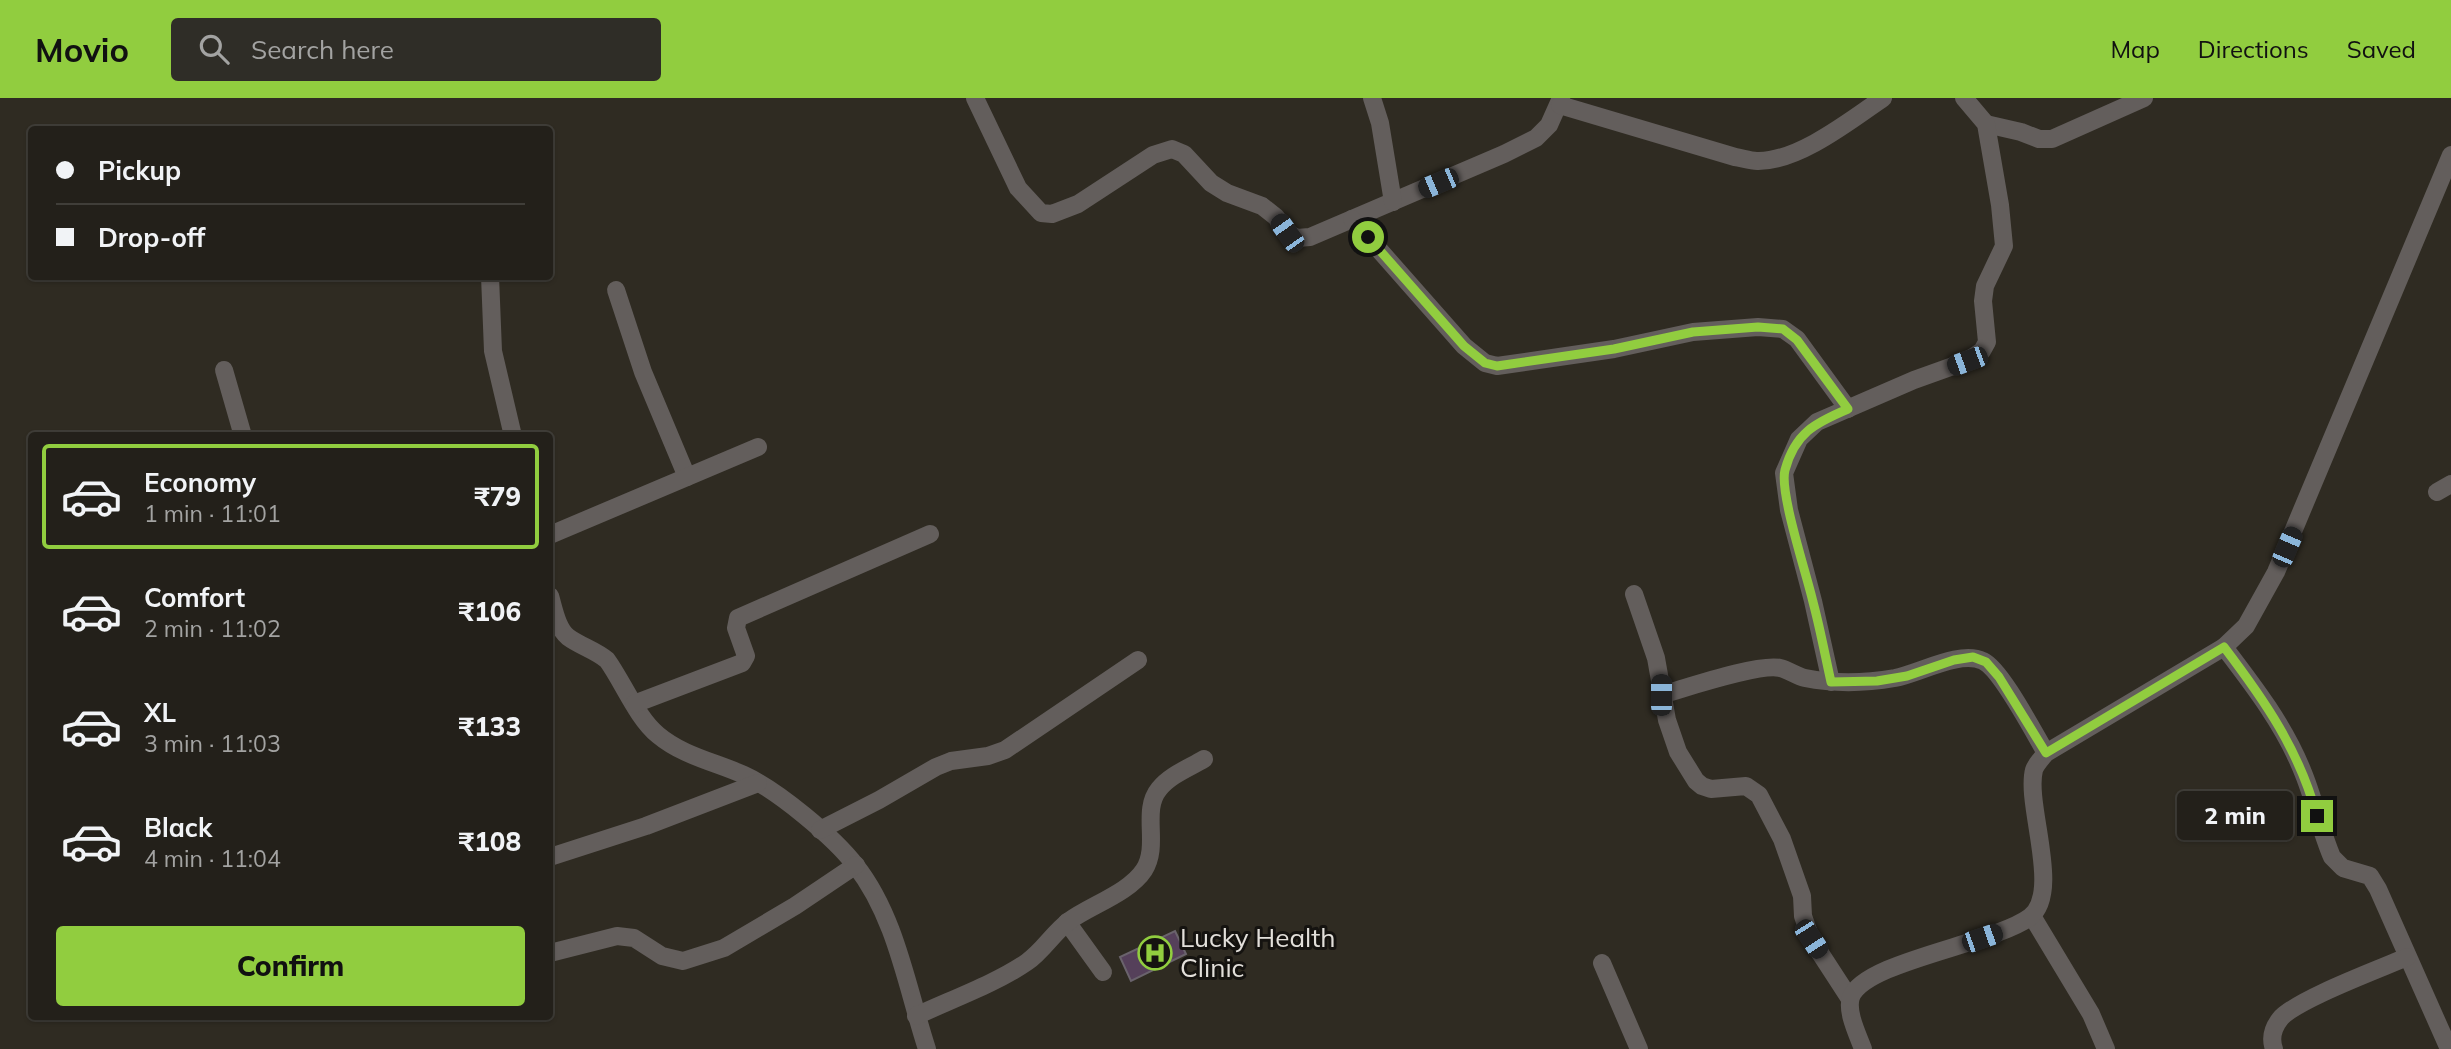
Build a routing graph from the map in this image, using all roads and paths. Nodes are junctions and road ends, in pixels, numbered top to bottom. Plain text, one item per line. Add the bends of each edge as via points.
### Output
1 (975, 98) edge
2 (1372, 98) edge
3 (1884, 98) edge
4 (1964, 98) edge
5 (2144, 98) edge
6 (1560, 102) edge
7 (1986, 124) junction
8 (2451, 155) edge
9 (1393, 202) junction
10 (1352, 219) junction
11 (490, 280) edge
12 (616, 290) dead end
13 (224, 370) dead end
14 (1848, 409) junction
15 (242, 432) edge
16 (512, 432) edge
17 (758, 447) dead end
18 (687, 477) junction
19 (553, 534) edge
20 (930, 534) dead end
21 (1634, 594) dead end
22 (553, 605) edge
23 (2224, 647) junction
24 (1139, 660) dead end
25 (1831, 682) junction
26 (1661, 695) junction
27 (634, 704) junction
28 (2046, 753) junction
29 (1204, 759) dead end
30 (758, 783) junction
31 (820, 830) junction
32 (553, 856) edge
33 (856, 865) junction
34 (2032, 916) junction
35 (1067, 922) junction
36 (553, 952) edge
37 (2407, 957) junction
38 (1602, 962) dead end
39 (1103, 972) dead end
40 (1850, 999) junction
41 (916, 1016) junction
42 (927, 1049) edge
43 (1639, 1049) edge
44 (1863, 1049) edge
45 (2106, 1049) edge
46 (2274, 1049) edge
47 (2449, 1049) edge

1 - 10 street via 1018,188 1041,213 1052,214 1079,204 1153,155 1172,149 1184,154 1211,183 1262,206 1297,238
2 - 9 street
3 - 6 street via 1812,144 1776,159 1757,161
4 - 7 street
5 - 7 street via 2052,139
6 - 9 street via 1549,125 1536,138
7 - 14 street via 2004,246 1985,286 1987,342 1967,361
8 - 23 street via 2276,572 2246,625
9 - 10 street
10 - 14 street via 1464,346 1485,363 1497,366 1564,357 1693,332 1783,329 1797,340
11 - 16 street via 493,351
12 - 18 street via 643,372
13 - 15 street
14 - 25 street via 1817,422 1799,439 1784,473
17 - 18 street
18 - 19 street
20 - 27 street via 738,618 736,628 746,656 742,663
21 - 26 street via 1661,675
22 - 27 street via 568,637 607,660
23 - 28 street
23 - 37 street via 2290,745 2332,857 2343,868 2370,876
24 - 31 street via 1005,750 936,766
25 - 26 street via 1780,668 1761,668
25 - 28 street via 1907,676 1973,657 1986,662 1999,677
26 - 40 street via 1670,734 1696,781 1712,789 1746,786 1759,795 1783,839 1811,939
27 - 30 street via 670,745
28 - 34 street via 2034,769 2044,875
29 - 35 street via 1159,788 1151,803 1152,848 1145,869 1133,882
30 - 31 street
30 - 32 street
31 - 33 street
33 - 36 street via 724,948 683,961 662,956 634,938 617,936
33 - 41 street via 881,907
34 - 40 street via 2006,930 1884,971 1858,986
34 - 45 street via 2091,1014
35 - 39 street
35 - 41 street via 1027,962
37 - 46 street via 2282,1016 2273,1031
37 - 47 street
38 - 43 street
40 - 44 street
41 - 42 street

